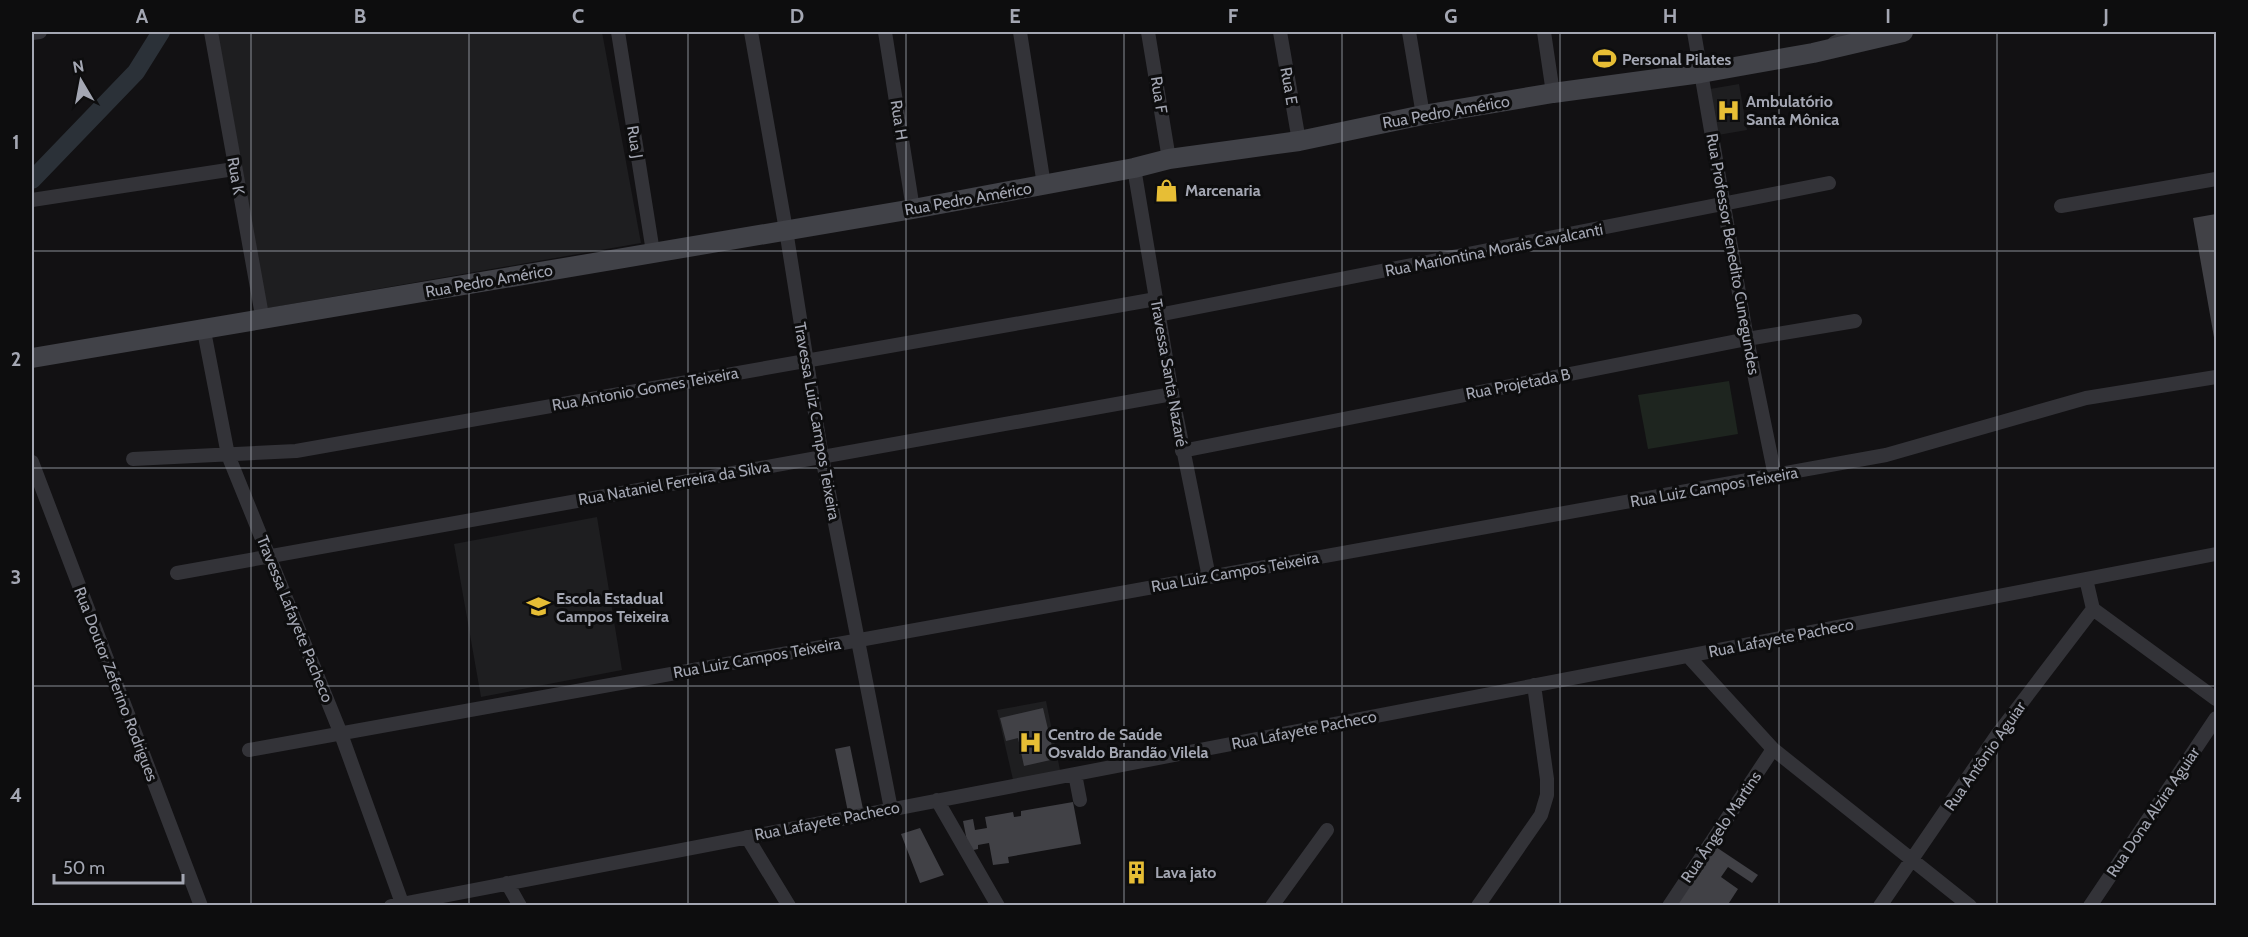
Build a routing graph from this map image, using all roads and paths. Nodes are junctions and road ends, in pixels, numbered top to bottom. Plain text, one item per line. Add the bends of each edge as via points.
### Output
1 (40, 32) edge
2 (211, 32) edge
3 (618, 32) edge
4 (751, 32) edge
5 (885, 32) edge
6 (1020, 32) edge
7 (1148, 32) edge
8 (1280, 32) edge
9 (1409, 32) edge
10 (1544, 32) edge
11 (1694, 32) edge
12 (1856, 32) edge
13 (1903, 32) edge
14 (32, 33) edge
15 (1813, 53) junction
16 (1701, 73) junction
17 (1552, 93) junction
18 (1423, 115) junction
19 (1299, 141) junction
20 (1169, 159) junction
21 (1134, 168) junction
22 (234, 169) junction
23 (2217, 179) edge
24 (1829, 183) dead end
25 (1044, 185) junction
26 (32, 200) edge
27 (1723, 205) junction
28 (2061, 206) dead end
29 (913, 209) junction
30 (786, 230) junction
31 (652, 252) junction
32 (1156, 299) junction
33 (1158, 315) junction
34 (263, 321) junction
35 (1855, 321) dead end
36 (204, 331) junction
37 (1747, 339) junction
38 (32, 358) edge
39 (806, 360) junction
40 (2217, 377) edge
41 (1172, 393) junction
42 (1182, 451) junction
43 (228, 455) junction
44 (822, 457) junction
45 (133, 459) dead end
46 (32, 462) edge
47 (1775, 476) junction
48 (2217, 554) edge
49 (270, 557) junction
50 (177, 573) dead end
51 (1209, 577) junction
52 (2086, 579) junction
53 (2093, 609) junction
54 (858, 640) junction
55 (1689, 656) junction
56 (1534, 685) junction
57 (2217, 699) edge
58 (2217, 718) edge
59 (340, 734) junction
60 (1773, 749) junction
61 (249, 750) dead end
62 (1075, 774) junction
63 (937, 800) junction
64 (1080, 800) dead end
65 (891, 809) junction
66 (1327, 831) dead end
67 (747, 837) junction
68 (1913, 859) junction
69 (507, 883) junction
70 (397, 904) edge
71 (201, 906) edge
72 (520, 906) edge
73 (789, 906) edge
74 (998, 906) edge
75 (1272, 906) edge
76 (1478, 906) edge
77 (1669, 906) edge
78 (1880, 906) edge
79 (1970, 906) edge
80 (2090, 906) edge

1 - 14 street
2 - 22 street, Rua K
3 - 31 street, Rua J
4 - 30 street, Travessa Luiz Campos Teixeira
5 - 29 street, Rua H
6 - 25 street
7 - 20 street, Rua F
8 - 19 street, Rua E
9 - 18 street
10 - 17 street
11 - 16 street, Rua Professor Benedito Cunegundes
12 - 15 street
13 - 15 street, Rua Pedro Américo
15 - 16 street, Rua Pedro Américo
16 - 17 street, Rua Pedro Américo
16 - 27 street, Rua Professor Benedito Cunegundes
17 - 18 street, Rua Pedro Américo
18 - 19 street, Rua Pedro Américo
19 - 20 street, Rua Pedro Américo
20 - 21 street, Rua Pedro Américo
21 - 25 street, Rua Pedro Américo
21 - 32 street, Travessa Santa Nazaré
22 - 26 street
22 - 34 street, Rua K
23 - 28 street
24 - 27 street, Rua Mariontina Morais Cavalcanti
25 - 29 street, Rua Pedro Américo
27 - 33 street, Rua Mariontina Morais Cavalcanti
27 - 37 street, Rua Professor Benedito Cunegundes
29 - 30 street, Rua Pedro Américo
30 - 31 street, Rua Pedro Américo
30 - 39 street, Travessa Luiz Campos Teixeira
31 - 34 street, Rua Pedro Américo
32 - 33 street, Travessa Santa Nazaré
32 - 39 street, Rua Antonio Gomes Teixeira
33 - 41 street, Travessa Santa Nazaré
34 - 36 street, Rua Pedro Américo
35 - 37 street, Rua Projetada B
36 - 38 street, Rua Pedro Américo
36 - 43 street, Travessa Lafayete Pacheco
37 - 42 street, Rua Projetada B
37 - 47 street, Rua Professor Benedito Cunegundes
39 - 43 street, Rua Antonio Gomes Teixeira via 296,451
39 - 44 street, Travessa Luiz Campos Teixeira
40 - 47 street, Rua Luiz Campos Teixeira via 2086,398 1886,455
41 - 42 street, Travessa Santa Nazaré
41 - 44 street, Rua Nataniel Ferreira da Silva
42 - 51 street, Travessa Santa Nazaré
43 - 45 street, Rua Antonio Gomes Teixeira
43 - 49 street, Travessa Lafayete Pacheco
44 - 49 street, Rua Nataniel Ferreira da Silva
44 - 54 street, Travessa Luiz Campos Teixeira
46 - 71 street, Rua Doutor Zeferino Rodrigues
47 - 51 street, Rua Luiz Campos Teixeira
48 - 52 street, Rua Lafayete Pacheco
49 - 50 street, Rua Nataniel Ferreira da Silva
49 - 59 street, Travessa Lafayete Pacheco
51 - 54 street, Rua Luiz Campos Teixeira
52 - 53 street
52 - 55 street, Rua Lafayete Pacheco
53 - 57 street
53 - 68 street, Rua Antônio Aguiar via 1997,735
54 - 59 street, Rua Luiz Campos Teixeira
54 - 65 street, Travessa Luiz Campos Teixeira
55 - 56 street, Rua Lafayete Pacheco
55 - 60 street
56 - 62 street, Rua Lafayete Pacheco
56 - 76 street via 1547,795 1541,815
58 - 80 street, Rua Dona Alzira Aguiar
59 - 61 street, Rua Luiz Campos Teixeira
59 - 70 street, Travessa Lafayete Pacheco
60 - 68 street
60 - 77 street, Rua Ângelo Martins
62 - 63 street, Rua Lafayete Pacheco
62 - 64 street
63 - 65 street, Rua Lafayete Pacheco
63 - 74 street
65 - 67 street, Rua Lafayete Pacheco
66 - 75 street
67 - 69 street, Rua Lafayete Pacheco
67 - 73 street
68 - 78 street, Rua Antônio Aguiar
68 - 79 street
69 - 70 street, Rua Lafayete Pacheco
69 - 72 street

